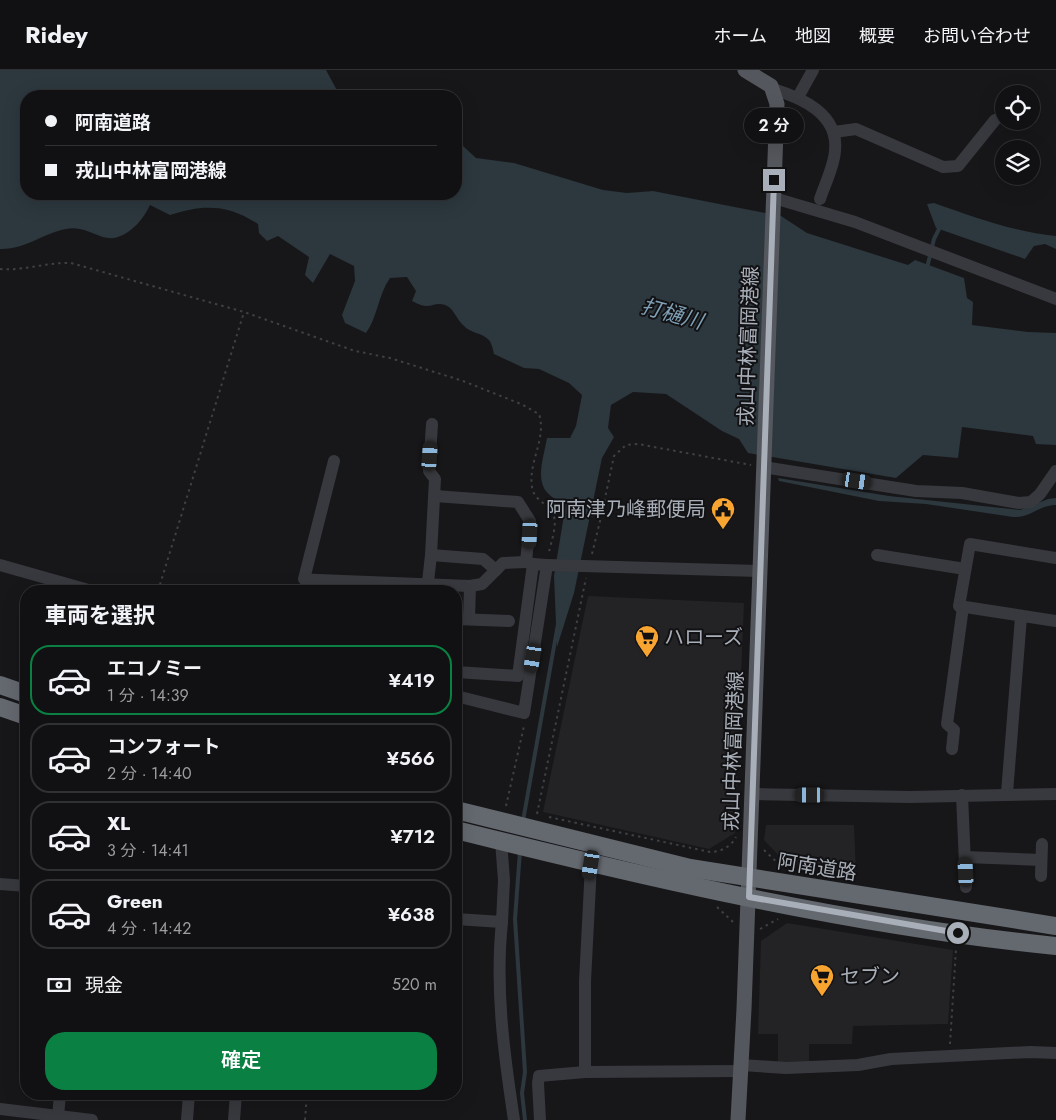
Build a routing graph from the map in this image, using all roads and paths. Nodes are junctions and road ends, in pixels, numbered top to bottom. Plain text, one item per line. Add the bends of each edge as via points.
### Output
1 (745, 70) edge
2 (812, 70) edge
3 (773, 89) junction
4 (801, 92) junction
5 (994, 120) dead end
6 (834, 132) junction
7 (820, 199) dead end
8 (774, 203) junction
9 (0, 269) edge
10 (1056, 298) edge
11 (244, 312) junction
12 (432, 424) dead end
13 (334, 462) dead end
14 (763, 464) junction
15 (1056, 471) edge
16 (435, 496) junction
17 (553, 513) junction
18 (601, 517) junction
19 (431, 555) junction
20 (878, 555) dead end
21 (1056, 558) edge
22 (530, 563) junction
23 (0, 564) edge
24 (550, 565) junction
25 (586, 567) junction
26 (965, 569) junction
27 (496, 570) junction
28 (759, 571) junction
29 (428, 582) junction
30 (72, 585) edge
31 (160, 585) edge
32 (315, 585) edge
33 (345, 585) edge
34 (460, 585) edge
35 (462, 585) edge
36 (470, 586) junction
37 (964, 607) junction
38 (1021, 616) junction
39 (463, 619) edge
40 (509, 621) dead end
41 (1056, 621) edge
42 (462, 672) edge
43 (0, 686) edge
44 (20, 692) edge
45 (462, 698) edge
46 (0, 707) edge
47 (524, 713) junction
48 (20, 714) edge
49 (952, 749) dead end
50 (752, 794) junction
51 (1007, 794) junction
52 (1056, 794) edge
53 (962, 795) junction
54 (462, 811) edge
55 (539, 819) junction
56 (505, 822) junction
57 (462, 832) edge
58 (739, 832) dead end
59 (503, 842) junction
60 (1042, 844) dead end
61 (965, 857) junction
62 (1041, 860) junction
63 (591, 865) junction
64 (1041, 876) dead end
65 (749, 877) junction
66 (0, 884) edge
67 (20, 886) edge
68 (966, 887) dead end
69 (749, 897) junction
70 (715, 905) dead end
71 (462, 919) edge
72 (502, 922) junction
73 (735, 924) dead end
74 (1056, 926) edge
75 (956, 946) dead end
76 (1056, 946) edge
77 (1056, 1053) edge
78 (949, 1056) junction
79 (742, 1068) junction
80 (585, 1072) junction
81 (59, 1100) edge
82 (189, 1100) edge
83 (236, 1100) edge
84 (307, 1100) edge
85 (0, 1109) edge
86 (58, 1117) junction
87 (92, 1120) edge
88 (187, 1120) edge
89 (234, 1120) edge
90 (305, 1120) edge
91 (514, 1120) edge
92 (540, 1120) edge
93 (738, 1120) edge

1 - 3 main road
2 - 4 street
3 - 4 street
3 - 8 main road, 戎山中林富岡港線 via 778,104
4 - 6 street
5 - 6 street via 958,166 943,167 856,129
6 - 7 street via 835,151
8 - 10 street via 855,222
8 - 14 main road, 戎山中林富岡港線
9 - 11 path via 70,263
11 - 17 path via 355,351 390,358 463,381 539,414 542,423 532,487 536,498
11 - 31 path
12 - 16 street via 429,471 435,479
13 - 32 street via 304,579
14 - 15 street via 916,491 962,493 1019,503 1031,502
14 - 18 path via 638,444 626,445 614,456
14 - 28 main road, 戎山中林富岡港線
16 - 19 street
16 - 22 street via 518,502 530,521
17 - 18 path via 564,510
17 - 24 path
18 - 25 path
19 - 27 street via 483,559
19 - 29 street
20 - 26 street
21 - 26 street via 970,544
22 - 24 street
22 - 27 street via 507,562
22 - 42 street via 518,676
23 - 30 street
24 - 25 street
24 - 47 street
25 - 28 street
25 - 55 path via 537,814
26 - 37 street via 959,606
27 - 36 street via 482,584
28 - 50 main road, 戎山中林富岡港線
29 - 33 street
29 - 34 street
35 - 36 street
36 - 39 street
37 - 38 street
37 - 49 street via 947,724 954,730
38 - 41 street
38 - 51 street
39 - 40 street
43 - 44 highway
45 - 47 street
46 - 48 highway
47 - 56 path
50 - 53 street
50 - 65 main road, 戎山中林富岡港線
51 - 52 street
51 - 53 street
53 - 61 street
54 - 56 highway, 阿南道路
55 - 56 highway, 阿南道路
55 - 58 path via 710,852 719,852 734,841
55 - 65 highway, 阿南道路 via 690,868
57 - 59 highway, 阿南道路
59 - 63 highway, 阿南道路
59 - 72 street
60 - 62 street
61 - 62 street
61 - 68 street
62 - 64 street
63 - 69 highway, 阿南道路
63 - 80 street via 585,981
65 - 69 main road, 戎山中林富岡港線
65 - 74 highway, 阿南道路
66 - 67 street
69 - 76 highway, 阿南道路 via 889,922
69 - 79 main road, 戎山中林富岡港線
70 - 73 path
71 - 72 street
72 - 91 street via 499,983 503,1048
75 - 78 path
77 - 78 street
78 - 79 street via 891,1059 858,1065
79 - 80 street
79 - 93 main road, 戎山中林富岡港線
80 - 92 street via 539,1076
81 - 86 street
82 - 88 street
83 - 89 street
84 - 90 path
85 - 86 street
86 - 87 street

